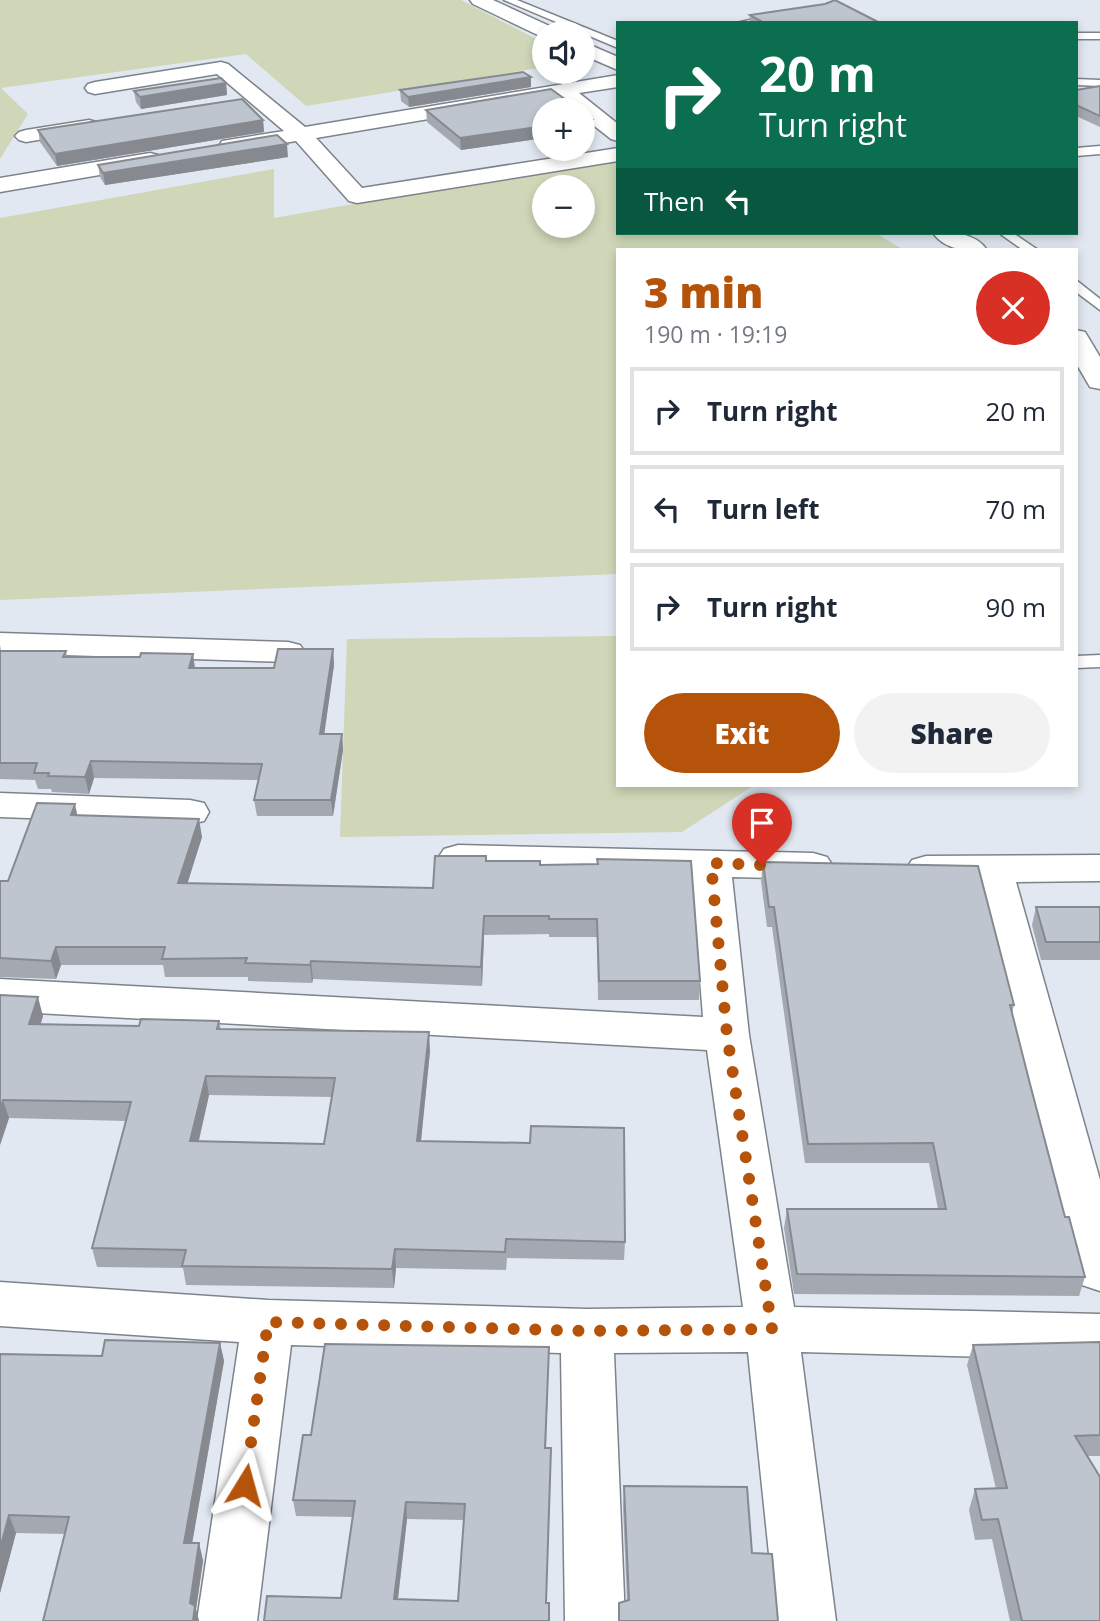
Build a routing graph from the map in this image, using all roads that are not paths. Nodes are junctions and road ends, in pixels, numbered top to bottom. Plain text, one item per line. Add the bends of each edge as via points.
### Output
1 (479, 0) edge
2 (509, 0) edge
3 (782, 16) edge
4 (753, 21) edge
5 (532, 25) edge
6 (1078, 36) edge
7 (1100, 36) edge
8 (616, 44) edge
9 (595, 53) edge
10 (616, 63) edge
11 (616, 80) edge
12 (1078, 82) edge
13 (1100, 83) edge
14 (95, 88) dead end
15 (564, 92) junction
16 (570, 98) edge
17 (257, 99) junction
18 (230, 104) edge
19 (595, 119) edge
20 (108, 123) edge
21 (301, 134) junction
22 (616, 134) edge
23 (26, 136) dead end
24 (205, 150) edge
25 (1100, 150) edge
26 (346, 151) dead end
27 (1078, 152) edge
28 (616, 155) edge
29 (319, 156) junction
30 (164, 157) edge
31 (0, 185) edge
32 (948, 235) edge
33 (1008, 235) edge
34 (971, 248) edge
35 (1028, 248) edge
36 (1078, 286) edge
37 (1100, 306) edge
38 (1078, 342) edge
39 (1100, 382) edge
40 (0, 643) edge
41 (288, 652) edge
42 (1100, 661) edge
43 (1078, 662) edge
44 (0, 805) edge
45 (190, 812) dead end
46 (458, 858) edge
47 (711, 863) junction
48 (845, 867) edge
49 (886, 868) edge
50 (1100, 868) edge
51 (993, 870) junction
52 (0, 995) edge
53 (727, 1035) junction
54 (1100, 1270) edge
55 (0, 1304) edge
56 (268, 1322) junction
57 (772, 1329) junction
58 (587, 1331) junction
59 (1100, 1337) edge
60 (227, 1621) edge
61 (595, 1621) edge
62 (806, 1621) edge

1 - 5 street
2 - 8 lane
3 - 4 lane
6 - 7 lane
9 - 10 street
11 - 15 street
12 - 13 lane
14 - 17 street via 221,68
15 - 16 street
15 - 21 street
17 - 18 street
17 - 21 street
19 - 22 street
20 - 23 street
21 - 24 street
21 - 29 street
25 - 27 lane
26 - 29 street
28 - 29 street via 357,196
30 - 31 street
32 - 34 street
33 - 35 lane
36 - 37 lane
38 - 39 street
40 - 41 street
42 - 43 lane
44 - 45 street
46 - 47 street
47 - 48 street
47 - 53 street
49 - 51 street
50 - 51 street
51 - 54 street
52 - 53 street
53 - 57 street
55 - 56 street
56 - 58 street
56 - 60 street
57 - 58 street
57 - 59 street
57 - 62 street
58 - 61 street

